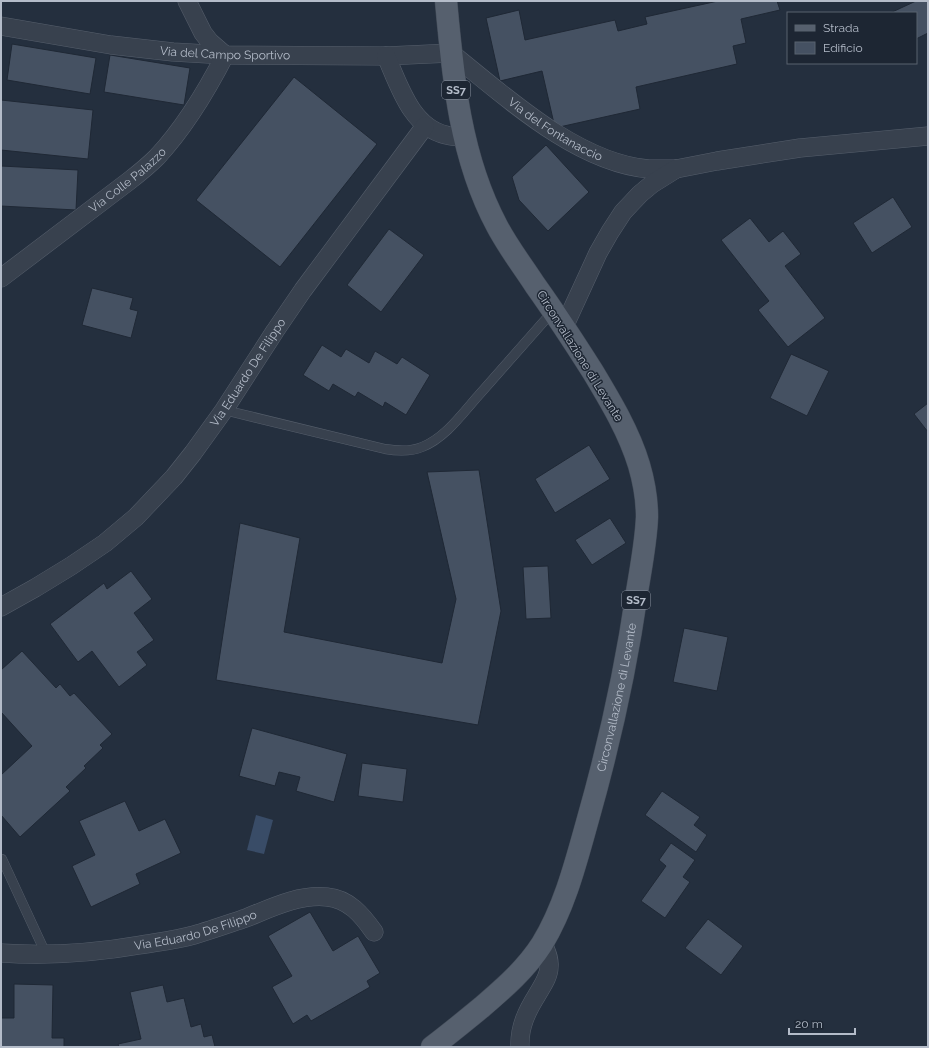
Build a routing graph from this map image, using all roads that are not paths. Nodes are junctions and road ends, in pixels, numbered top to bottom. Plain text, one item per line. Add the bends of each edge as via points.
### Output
1 (187, 1) edge
2 (446, 1) edge
3 (1, 26) edge
4 (451, 47) junction
5 (225, 56) junction
6 (386, 56) junction
7 (426, 126) junction
8 (928, 136) edge
9 (464, 137) junction
10 (676, 169) junction
11 (1, 278) edge
12 (558, 319) junction
13 (224, 410) junction
14 (1, 607) edge
15 (2, 859) dead end
16 (374, 932) dead end
17 (542, 943) junction
18 (1, 953) edge
19 (46, 954) junction
20 (432, 1047) edge
21 (520, 1047) edge

1 - 5 street via 203,33
2 - 4 main road, Circonvallazione di Levante / SS7
3 - 5 street, Via del Campo Sportivo via 111,45
4 - 6 street, Via del Campo Sportivo
4 - 9 main road, Circonvallazione di Levante / SS7
4 - 10 street, Via del Fontanaccio via 527,113 592,153 648,169
5 - 6 street, Via del Campo Sportivo
5 - 11 street, Via Colle Palazzo via 191,115 156,157 129,181
6 - 7 street via 407,103
7 - 9 street via 452,137
7 - 13 street, Via Eduardo De Filippo via 292,305
8 - 10 street, Via del Fontanaccio via 800,148
9 - 12 main road, Circonvallazione di Levante / SS7 via 484,200 510,248
10 - 12 street, Via del Fontanaccio via 652,184 623,212
12 - 13 lane via 516,353 451,425 421,448 385,449
12 - 17 main road, Circonvallazione di Levante / SS7 via 611,401 627,433 640,467 646,521 631,632 612,725 570,881 558,913
13 - 14 street, Via Eduardo De Filippo via 174,477 126,526 71,566
15 - 19 lane
16 - 19 street, Via Eduardo De Filippo via 359,912 347,903 334,898 318,897 285,903 220,927 166,941 88,952
17 - 20 main road, Circonvallazione di Levante / SS7 via 507,985
17 - 21 street via 548,954 549,973 525,1017 520,1031
18 - 19 street, Via Eduardo De Filippo

